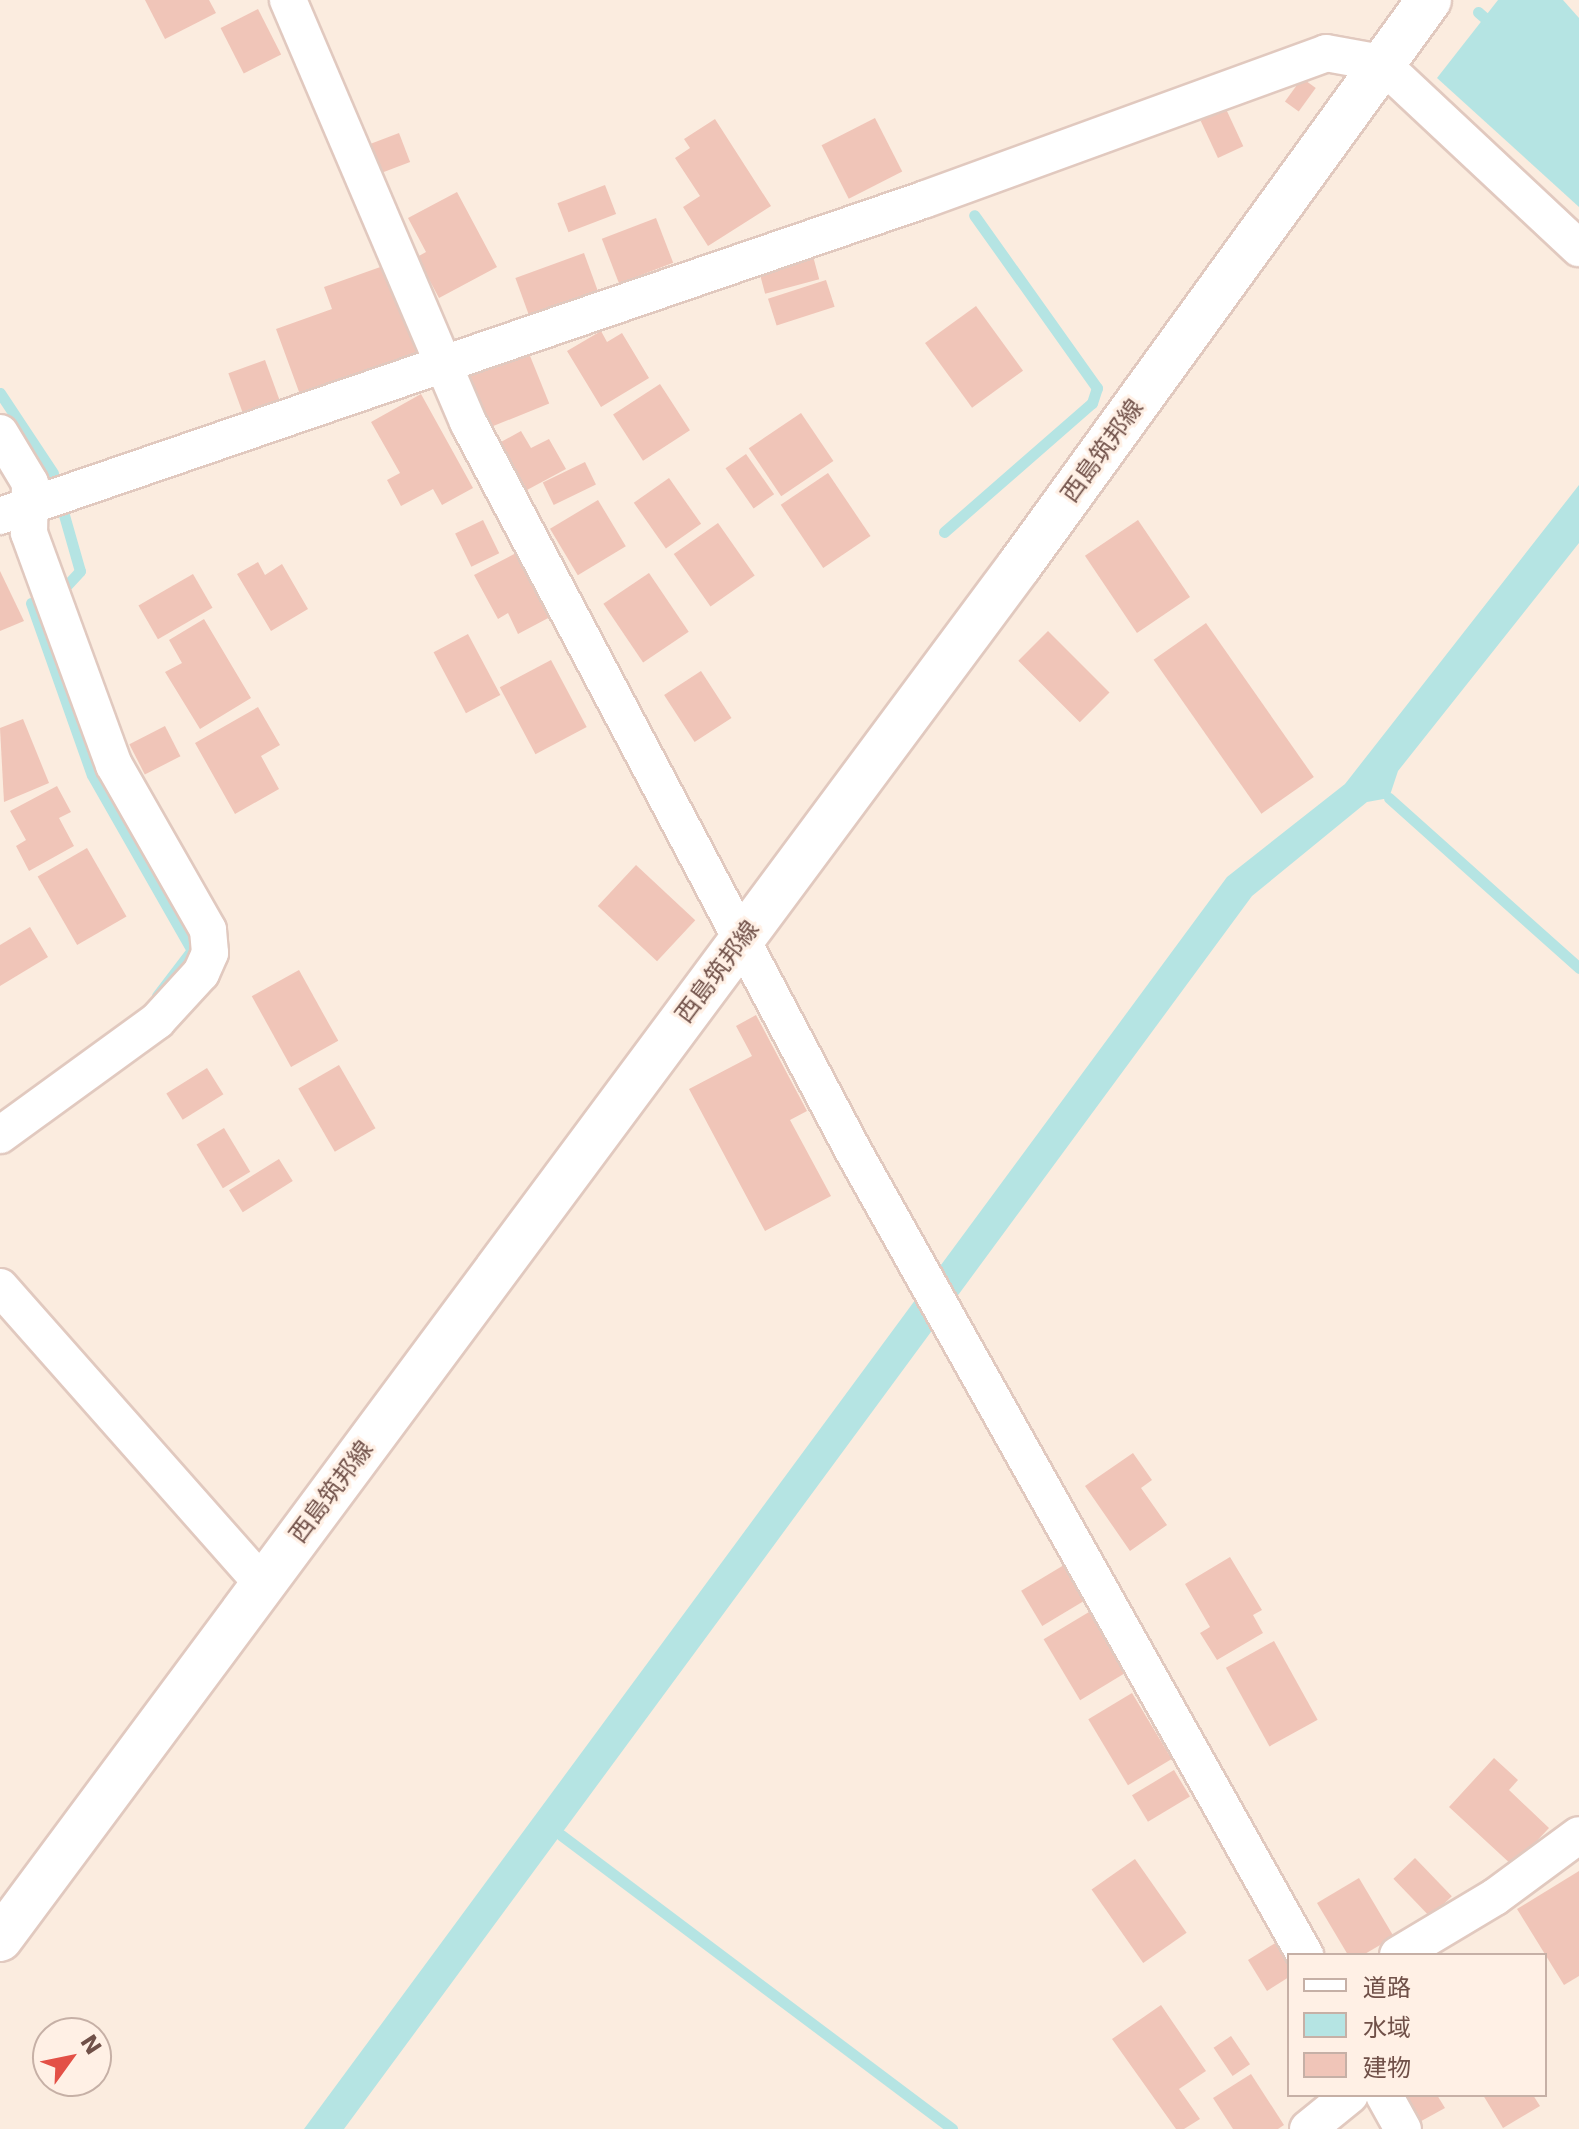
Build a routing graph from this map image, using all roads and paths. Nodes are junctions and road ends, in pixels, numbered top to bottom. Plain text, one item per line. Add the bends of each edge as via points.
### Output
1 (288, 0) edge
2 (1429, 0) edge
3 (1381, 63) junction
4 (1579, 248) edge
5 (443, 361) junction
6 (0, 433) edge
7 (15, 511) edge
8 (742, 940) junction
9 (0, 1135) edge
10 (0, 1287) edge
11 (263, 1584) junction
12 (1579, 1835) edge
13 (2, 1932) edge
14 (1304, 1953) edge
15 (1401, 1953) edge
16 (1348, 2097) edge
17 (1385, 2097) edge
18 (1308, 2129) edge
19 (1403, 2129) edge

1 - 5 street
2 - 3 main road, 西島筑邦線
3 - 4 street
3 - 5 street via 1326,53 923,200
3 - 8 main road, 西島筑邦線
5 - 7 street
5 - 8 street via 468,422
6 - 7 street via 30,483
7 - 9 street via 29,533 114,765 208,930 210,953 201,973 157,1021
8 - 11 main road, 西島筑邦線
8 - 14 street
10 - 11 street
11 - 13 main road, 西島筑邦線
12 - 15 street via 1495,1897
16 - 18 street
17 - 19 street

